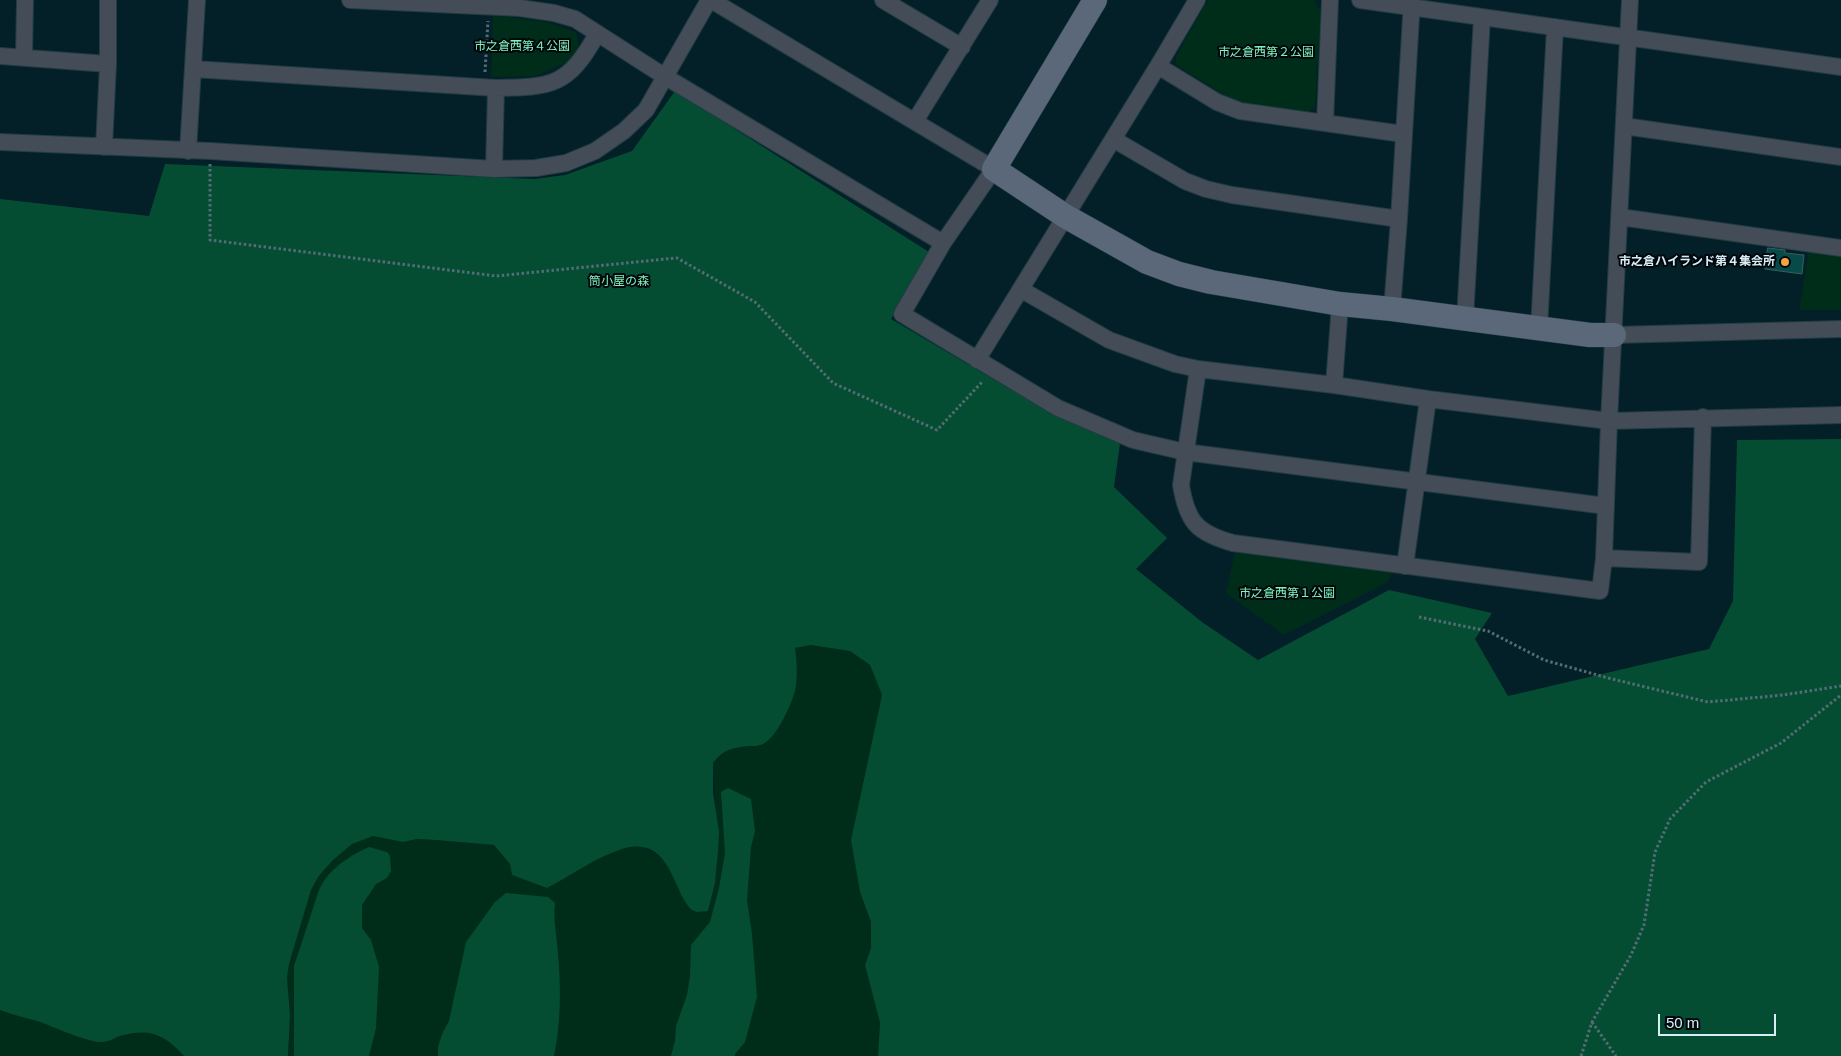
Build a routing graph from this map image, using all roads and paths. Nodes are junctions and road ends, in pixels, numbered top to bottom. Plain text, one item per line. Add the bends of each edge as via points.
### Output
1 (25, 0) edge
2 (108, 0) edge
3 (197, 0) edge
4 (350, 0) edge
5 (710, 0) edge
6 (883, 0) edge
7 (990, 0) edge
8 (1095, 0) edge
9 (1197, 0) edge
10 (1330, 0) edge
11 (1360, 0) edge
12 (1630, 0) edge
13 (1411, 3) edge
14 (520, 4) edge
15 (489, 8) junction
16 (1482, 16) junction
17 (1555, 28) junction
18 (597, 34) junction
19 (1628, 36) junction
20 (962, 47) junction
21 (0, 56) edge
22 (24, 57) junction
23 (108, 64) junction
24 (1158, 66) junction
25 (1841, 67) edge
26 (193, 69) junction
27 (664, 76) junction
28 (490, 87) junction
29 (915, 121) junction
30 (1326, 123) junction
31 (1624, 126) junction
32 (1403, 134) junction
33 (1113, 139) junction
34 (0, 142) edge
35 (104, 147) junction
36 (188, 151) junction
37 (210, 151) junction
38 (1841, 157) edge
39 (494, 169) junction
40 (994, 169) junction
41 (1065, 216) junction
42 (1620, 217) junction
43 (1399, 219) junction
44 (944, 243) junction
45 (1841, 248) edge
46 (1022, 290) junction
47 (1340, 304) junction
48 (1392, 309) junction
49 (1465, 319) junction
50 (1841, 328) edge
51 (1538, 329) junction
52 (1614, 335) junction
53 (977, 360) junction
54 (1198, 368) junction
55 (994, 370) junction
56 (1334, 385) junction
57 (1428, 399) junction
58 (1841, 415) edge
59 (1704, 417) junction
60 (1609, 421) junction
61 (1185, 452) junction
62 (1417, 483) junction
63 (1606, 506) junction
64 (1604, 558) junction
65 (1405, 566) junction
66 (1419, 617) dead end
67 (1841, 686) edge
68 (1841, 695) edge
69 (1592, 1022) junction
70 (1581, 1056) edge
71 (1616, 1056) edge

1 - 22 street
2 - 23 street
3 - 26 street
4 - 15 street
5 - 27 street
5 - 29 street
6 - 20 street
7 - 20 street
8 - 40 street
9 - 24 street
10 - 30 street
11 - 13 street
12 - 19 street
13 - 16 street
13 - 32 street
14 - 15 street
14 - 18 street via 575,19
15 - 28 path
16 - 17 street
16 - 49 street
17 - 19 street
17 - 51 street
18 - 27 street
18 - 28 street via 578,65 548,84
19 - 25 street
19 - 31 street
20 - 29 street
21 - 22 street
22 - 23 street
23 - 35 street
24 - 30 street via 1240,112
24 - 33 street
26 - 28 street
26 - 36 street
27 - 39 street via 646,110 624,131 595,151 566,163
27 - 44 street
28 - 39 street
29 - 40 street
30 - 32 street
31 - 38 street
31 - 42 street
32 - 43 street
33 - 41 street
33 - 43 street via 1185,181 1206,189
34 - 35 street
35 - 36 street
36 - 37 street
37 - 39 street
37 - 55 path via 210,240 496,276 677,258 755,302 833,383 937,430
40 - 41 street
40 - 44 street
41 - 46 street
41 - 47 street via 1147,262 1179,274
42 - 45 street
42 - 52 street
43 - 48 street
44 - 53 street via 902,314
46 - 53 street
46 - 54 street via 1108,340 1174,364
47 - 48 street
47 - 56 street
48 - 49 street
49 - 51 street
50 - 52 street
51 - 52 street
52 - 60 street
53 - 55 street
54 - 56 street
54 - 61 street
55 - 61 street via 1058,408 1099,426 1133,440
56 - 57 street
57 - 60 street
57 - 62 street
58 - 59 street
59 - 60 street
59 - 64 street via 1699,562
60 - 63 street
61 - 62 street
61 - 65 street via 1180,485 1184,503 1191,518 1207,535 1233,543
62 - 63 street
62 - 65 street
63 - 64 street
64 - 65 street via 1600,591
66 - 67 path via 1488,631 1544,660 1708,702
68 - 69 path via 1781,743 1706,782 1670,819 1655,852 1644,925 1631,955
69 - 70 path
69 - 71 path

